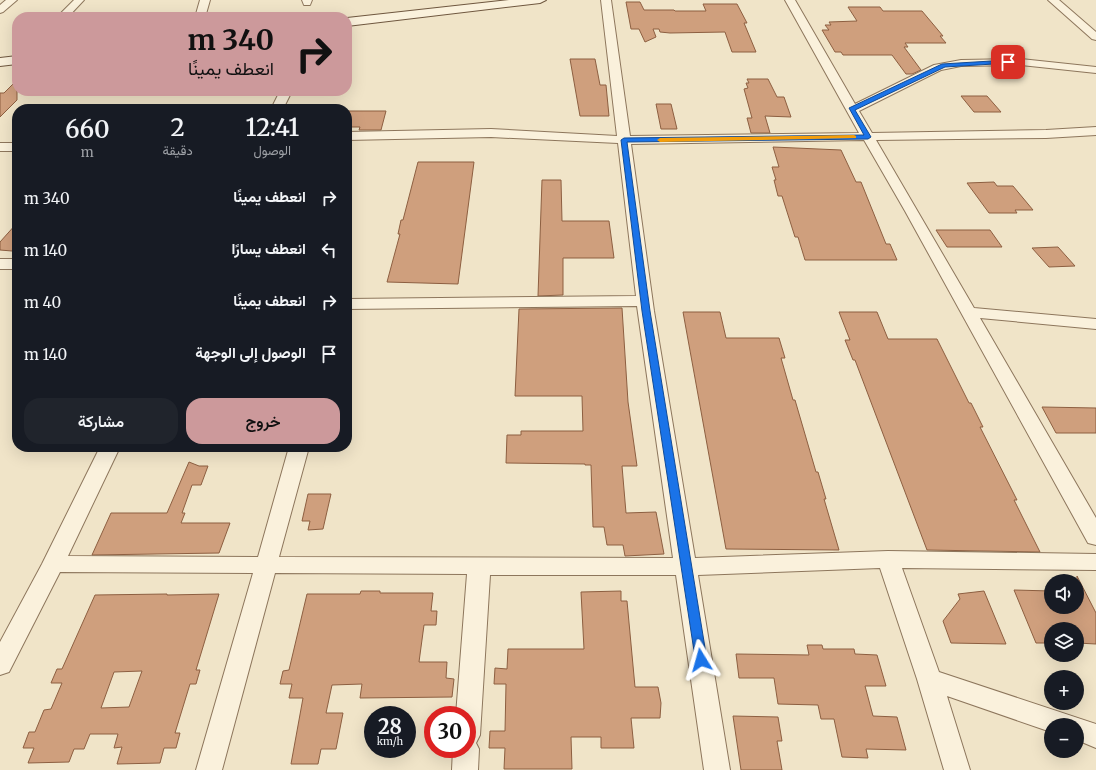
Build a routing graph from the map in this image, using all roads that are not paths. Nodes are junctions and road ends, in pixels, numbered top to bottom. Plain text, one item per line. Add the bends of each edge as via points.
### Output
1 (12, 0) edge
2 (79, 0) edge
3 (205, 0) edge
4 (540, 0) edge
5 (606, 0) edge
6 (790, 0) edge
7 (1052, 0) edge
8 (521, 1) edge
9 (0, 10) edge
10 (67, 12) edge
11 (202, 12) edge
12 (352, 21) edge
13 (1096, 37) edge
14 (12, 61) edge
15 (0, 62) edge
16 (1096, 70) edge
17 (852, 110) junction
18 (1096, 131) edge
19 (352, 136) edge
20 (868, 137) junction
21 (624, 140) junction
22 (0, 147) edge
23 (12, 147) edge
24 (0, 264) edge
25 (12, 264) edge
26 (645, 301) junction
27 (352, 304) edge
28 (968, 312) junction
29 (1096, 324) edge
30 (108, 452) edge
31 (298, 452) edge
32 (1096, 537) edge
33 (888, 559) junction
34 (1096, 562) edge
35 (53, 564) junction
36 (266, 565) junction
37 (479, 567) junction
38 (687, 567) junction
39 (0, 665) edge
40 (929, 679) junction
41 (469, 706) edge
42 (1044, 718) edge
43 (1084, 732) edge
44 (1096, 736) edge
45 (466, 758) edge
46 (209, 770) edge
47 (465, 770) edge
48 (717, 770) edge
49 (957, 770) edge

1 - 9 street
2 - 10 street
3 - 11 street
4 - 8 street
5 - 21 street
6 - 17 street
7 - 13 street
8 - 12 street
14 - 15 street
16 - 17 street via 1038,62 953,63 938,67
17 - 20 street
18 - 20 street
19 - 21 street via 492,133
20 - 21 street
20 - 28 street
21 - 26 street
22 - 23 street
24 - 25 street
26 - 27 street
26 - 38 street
28 - 29 street
28 - 32 street
30 - 35 street
31 - 36 street
33 - 34 street
33 - 38 street
33 - 40 street
35 - 36 street
35 - 39 street
36 - 37 street
36 - 46 street
37 - 38 street
37 - 41 street
38 - 48 street
40 - 42 street
40 - 49 street
43 - 44 street
45 - 47 street

